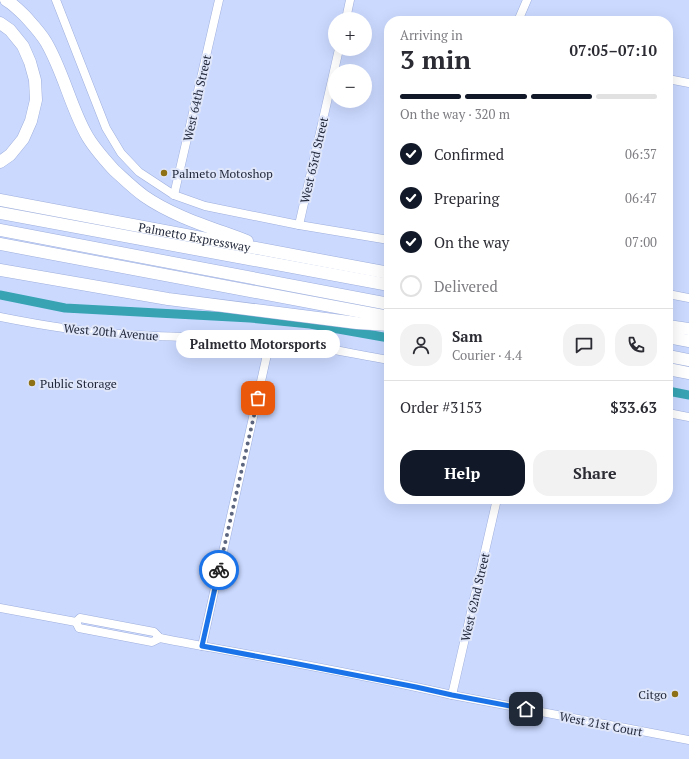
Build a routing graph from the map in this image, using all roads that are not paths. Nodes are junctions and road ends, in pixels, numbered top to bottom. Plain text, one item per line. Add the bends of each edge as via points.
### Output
1 (6, 0) edge
2 (56, 0) edge
3 (219, 0) edge
4 (350, 0) edge
5 (527, 0) edge
6 (347, 12) edge
7 (520, 16) edge
8 (0, 23) edge
9 (337, 56) edge
10 (673, 80) edge
11 (689, 83) edge
12 (0, 162) edge
13 (174, 195) junction
14 (0, 200) edge
15 (0, 213) edge
16 (300, 225) junction
17 (0, 230) edge
18 (384, 239) edge
19 (0, 244) edge
20 (276, 252) junction
21 (0, 270) edge
22 (384, 272) edge
23 (384, 284) edge
24 (673, 295) edge
25 (689, 298) edge
26 (384, 303) edge
27 (384, 316) edge
28 (0, 317) edge
29 (384, 325) edge
30 (673, 327) edge
31 (689, 330) edge
32 (673, 338) edge
33 (270, 341) junction
34 (689, 341) edge
35 (673, 357) edge
36 (384, 359) edge
37 (689, 360) edge
38 (673, 370) edge
39 (689, 373) edge
40 (673, 414) edge
41 (689, 417) edge
42 (497, 504) edge
43 (0, 608) edge
44 (202, 646) junction
45 (452, 695) junction
46 (689, 740) edge

1 - 20 highway via 22,13 46,42 86,134 105,160 128,183 144,196 185,218
2 - 13 street via 106,128 122,153 139,172
3 - 13 street, West 64th Street
4 - 6 street
5 - 7 street
8 - 12 highway via 10,30 23,46 35,80 36,100 23,139 10,155
9 - 16 street, West 63rd Street
10 - 11 street
13 - 16 street via 205,206
14 - 20 highway, Palmetto Expressway
15 - 23 highway
16 - 18 street
17 - 26 highway
19 - 27 highway
20 - 22 highway, Palmetto Expressway
21 - 29 highway via 168,299
24 - 25 street
28 - 33 street, West 20th Avenue via 89,332
30 - 31 highway
32 - 34 highway
33 - 36 street, West 20th Avenue via 316,346
33 - 44 street
35 - 37 highway
38 - 39 highway
40 - 41 street
42 - 45 street, West 62nd Street
43 - 44 street, West 21st Court via 76,622 80,618 154,632 160,638
44 - 45 street, West 21st Court
45 - 46 street, West 21st Court

